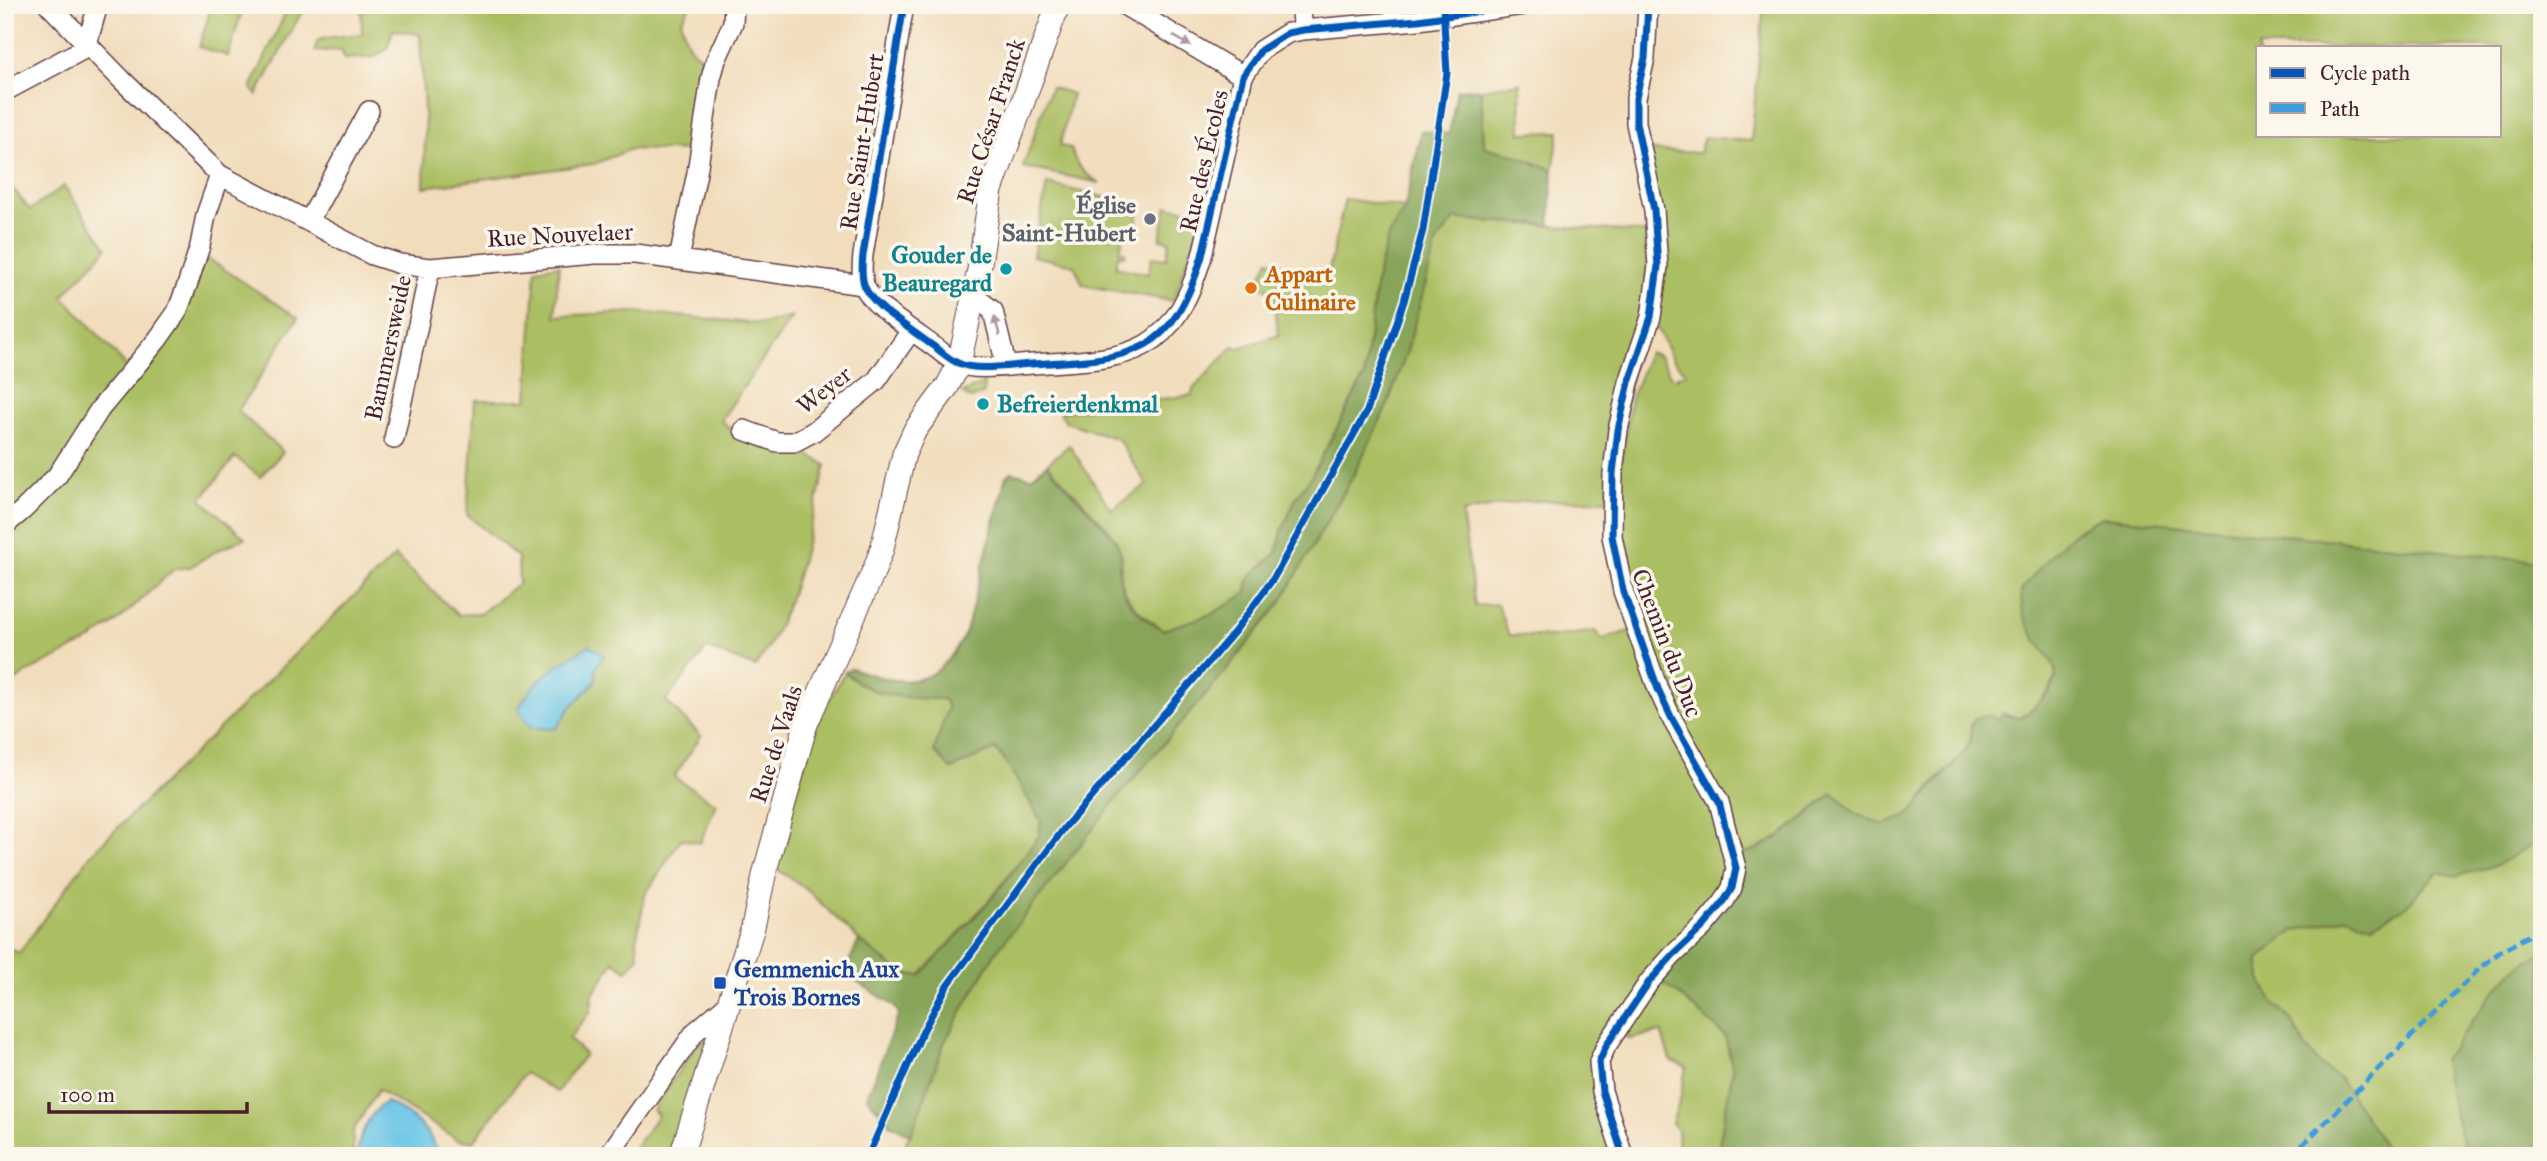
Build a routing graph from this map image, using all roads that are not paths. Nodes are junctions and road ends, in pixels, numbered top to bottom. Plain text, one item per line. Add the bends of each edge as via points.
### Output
1 (49, 5) edge
2 (98, 5) edge
3 (734, 5) edge
4 (904, 5) edge
5 (1058, 5) edge
6 (1124, 5) edge
7 (1300, 5) edge
8 (1522, 5) edge
9 (1648, 5) edge
10 (1455, 10) edge
11 (1303, 30) junction
12 (87, 44) junction
13 (1243, 76) junction
14 (5, 92) edge
15 (369, 111) dead end
16 (220, 175) junction
17 (309, 221) junction
18 (679, 259) junction
19 (430, 268) junction
20 (863, 285) junction
21 (974, 296) junction
22 (911, 331) junction
23 (958, 364) junction
24 (1006, 365) junction
25 (744, 430) dead end
26 (394, 439) dead end
27 (5, 524) edge
28 (729, 1003) junction
29 (608, 1156) edge
30 (681, 1156) edge
31 (1623, 1156) edge

1 - 12 street, Rue Nouvelaer
2 - 12 street
3 - 18 street via 733,23 711,78
4 - 20 street, Rue Saint-Hubert via 863,255
5 - 21 main road, Rue César Franck via 992,190
6 -> 13 street
7 - 11 street
8 - 10 street, Rue des Écoles
9 - 31 street, Chemin du Duc via 1636,123 1654,210 1658,266 1651,317 1618,430 1612,536 1623,591 1658,690 1719,802 1736,868 1723,903 1649,982 1599,1062 1602,1091
10 - 11 street, Rue des Écoles
11 - 13 street, Rue des Écoles via 1288,33 1261,50
12 - 14 street
12 - 16 street, Rue Nouvelaer
13 - 24 street, Rue des Écoles via 1202,256 1174,321 1139,349 1108,359
15 - 17 street
16 - 17 street, Rue Nouvelaer
16 - 27 street via 177,312 100,409 57,476
17 - 19 street, Rue Nouvelaer via 372,255
18 - 19 street, Rue Nouvelaer via 595,254
18 - 20 street, Rue Nouvelaer
19 - 26 street, Bammersweide
20 - 22 street via 872,300
21 - 23 main road, Rue César Franck
24 -> 21 street via 993,312
22 - 23 street
22 - 25 street, Weyer via 876,380 813,432 794,442 777,442
23 - 24 street, Rue des Écoles
23 - 28 main road, Rue de Vaals via 904,454 882,549 806,724
28 - 29 street via 695,1032
28 - 30 main road, Rue de Vaals

